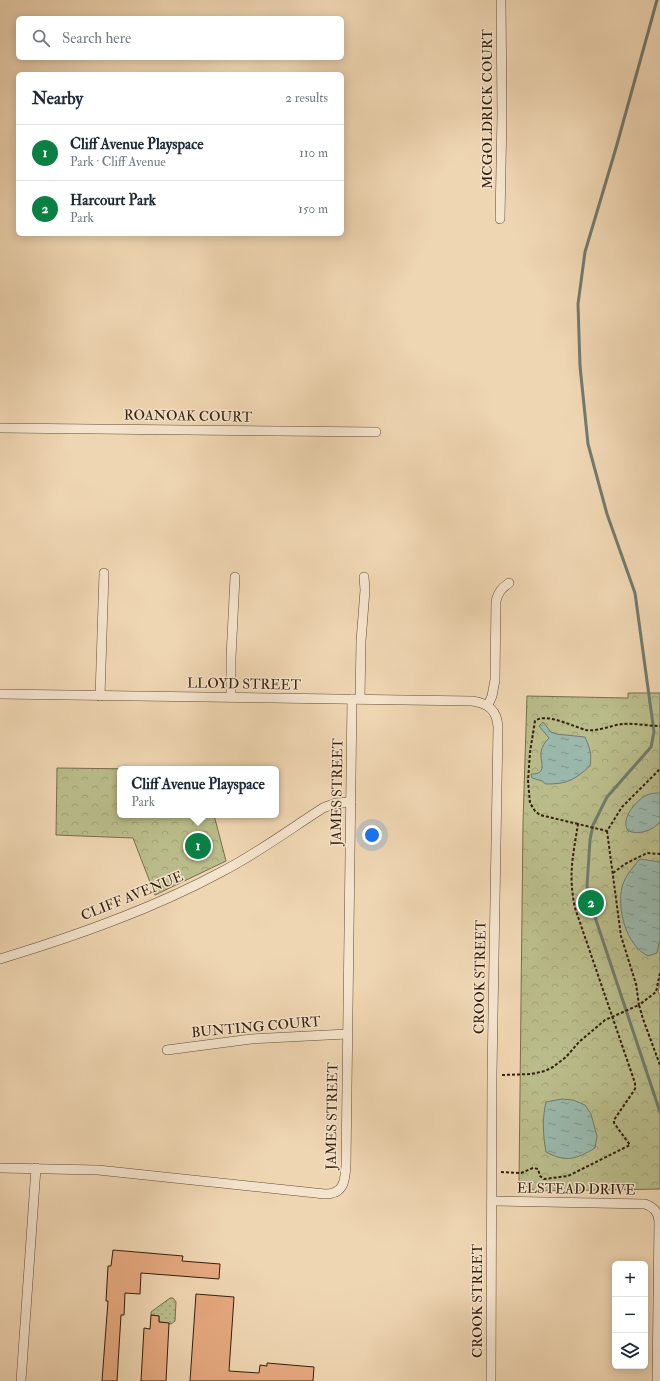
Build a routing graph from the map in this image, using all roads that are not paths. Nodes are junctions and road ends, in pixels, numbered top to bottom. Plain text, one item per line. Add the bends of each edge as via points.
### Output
1 (501, 0) edge
2 (500, 219) dead end
3 (0, 428) edge
4 (376, 432) dead end
5 (104, 573) dead end
6 (235, 577) dead end
7 (364, 577) dead end
8 (509, 583) dead end
9 (0, 694) edge
10 (100, 696) junction
11 (231, 697) junction
12 (356, 699) junction
13 (488, 705) junction
14 (351, 802) junction
15 (0, 959) edge
16 (347, 1034) junction
17 (167, 1050) dead end
18 (0, 1168) edge
19 (36, 1168) junction
20 (492, 1201) junction
21 (21, 1381) edge
22 (491, 1381) edge
23 (657, 1381) edge

1 - 2 street, MCGOLDRICK COURT
3 - 4 street, ROANOAK COURT
5 - 10 street
6 - 11 street
7 - 12 street, JAMES STREET
8 - 13 street via 500,590 496,601 495,680
9 - 10 street, LLOYD STREET
10 - 11 street, LLOYD STREET
11 - 12 street, LLOYD STREET
12 - 13 street, LLOYD STREET via 472,701
12 - 14 street, JAMES STREET
13 - 20 street, CROOK STREET via 494,710 498,727
14 - 15 street, CLIFF AVENUE via 336,803 323,808 235,864 161,902 71,936
14 - 16 street, JAMES STREET
16 - 17 street, BUNTING COURT via 257,1039
16 - 19 street, JAMES STREET via 346,1176 337,1192 325,1194 98,1170
18 - 19 street, JAMES STREET
19 - 21 street
20 - 22 street, CROOK STREET
20 - 23 street, ELSTEAD DRIVE via 645,1204 657,1212

